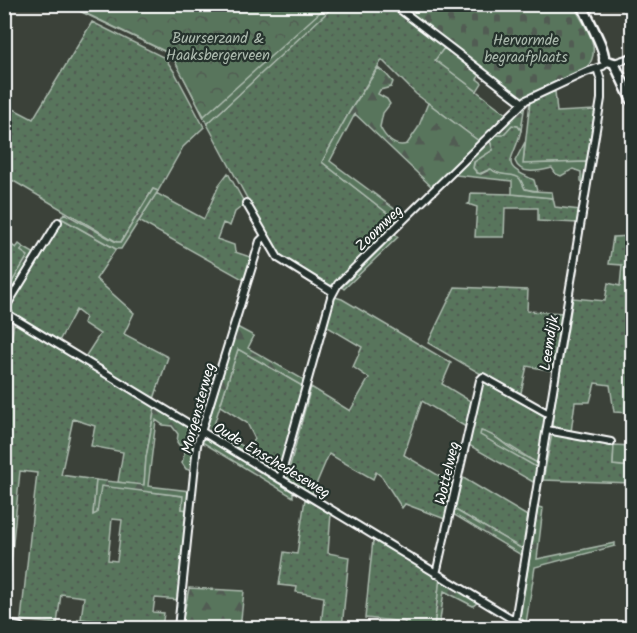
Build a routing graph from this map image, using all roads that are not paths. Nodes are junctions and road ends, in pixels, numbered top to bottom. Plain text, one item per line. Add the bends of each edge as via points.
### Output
1 (393, 4) edge
2 (582, 4) edge
3 (633, 57) edge
4 (609, 62) junction
5 (597, 68) junction
6 (633, 101) edge
7 (523, 103) junction
8 (246, 203) dead end
9 (58, 222) dead end
10 (264, 237) junction
11 (333, 292) junction
12 (4, 311) edge
13 (549, 414) junction
14 (547, 430) junction
15 (201, 432) junction
16 (611, 442) dead end
17 (280, 479) junction
18 (436, 574) junction
19 (515, 621) junction
20 (4, 625) edge
21 (20, 628) edge
22 (178, 628) edge
23 (526, 628) edge

1 - 7 street
2 - 4 main road
3 - 4 street
4 - 5 street, Zoomweg
4 - 6 main road
5 - 7 street, Zoomweg
5 - 13 street, Leemdijk via 601,99
7 - 11 street, Zoomweg
8 - 10 street
9 - 12 street, Oude Enschedeseweg
10 - 11 street via 281,261
10 - 15 street, Morgensterweg
11 - 17 street, Zoomweg
12 - 15 street, Oude Enschedeseweg
13 - 14 street, Leemdijk
13 - 18 street, Wottelweg via 483,377 480,381
14 - 16 street
14 - 19 street, Leemdijk
15 - 17 street, Oude Enschedeseweg
15 - 22 street, Morgensterweg
17 - 18 street, Oude Enschedeseweg
18 - 19 street, Oude Enschedeseweg
19 - 23 street, Oude Enschedeseweg
20 - 21 main road

